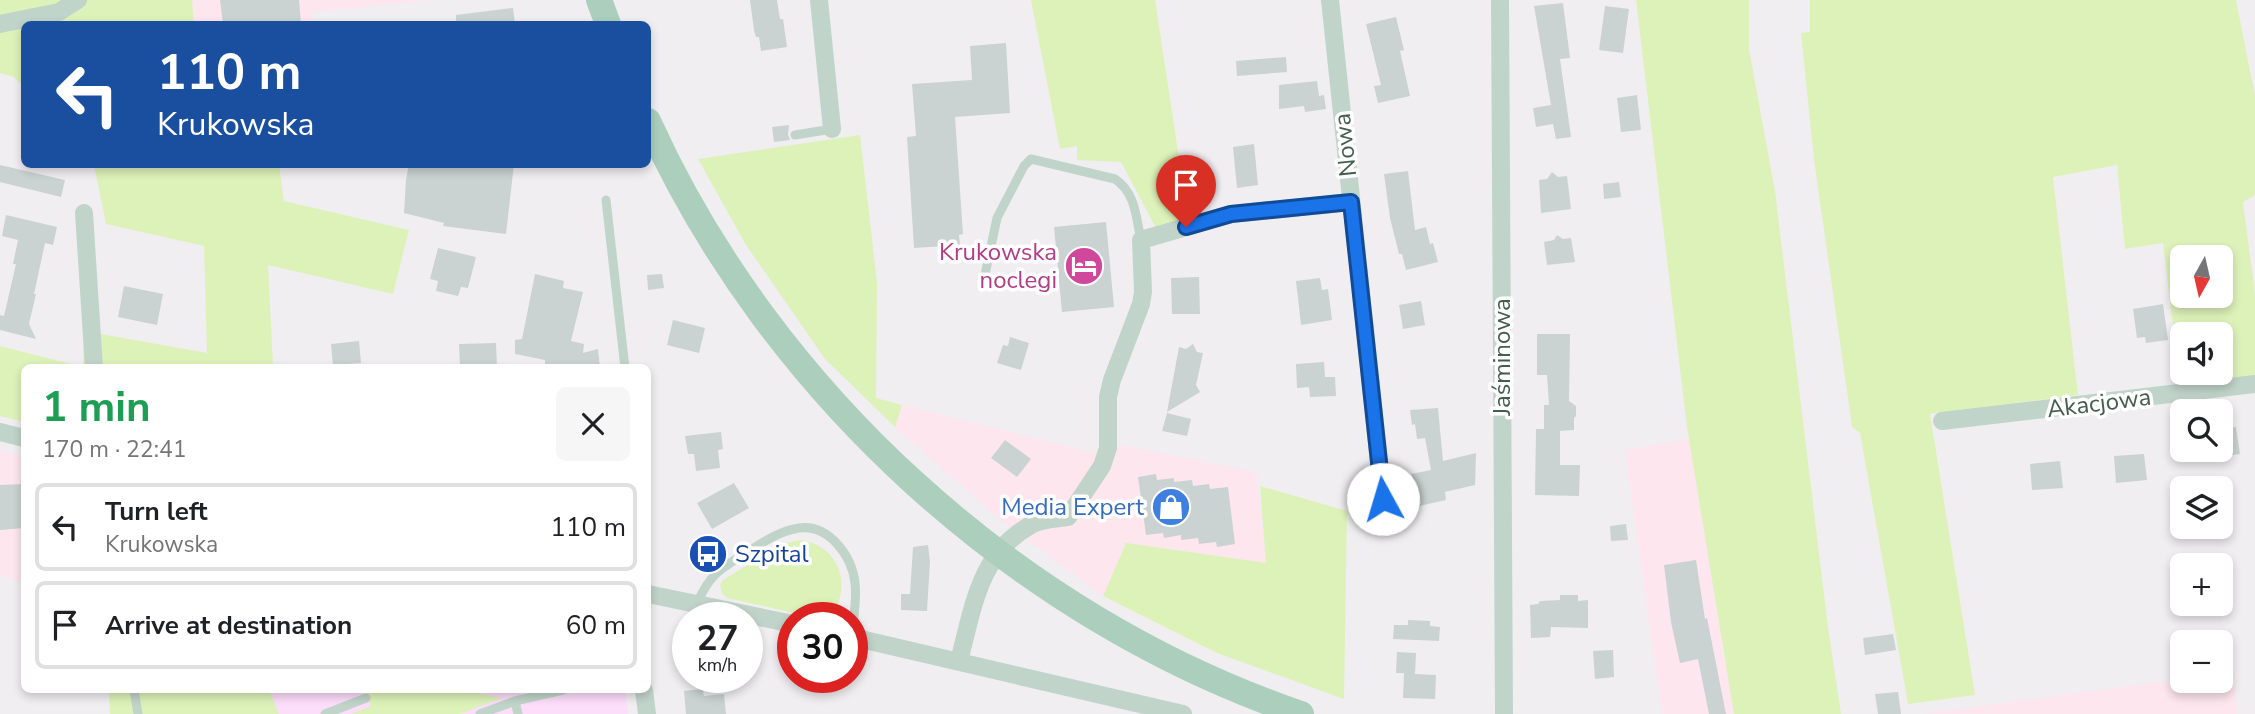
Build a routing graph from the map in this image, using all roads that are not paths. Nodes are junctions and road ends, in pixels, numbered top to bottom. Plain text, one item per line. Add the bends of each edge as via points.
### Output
1 (78, 0) edge
2 (600, 0) edge
3 (819, 0) edge
4 (1329, 0) edge
5 (1500, 0) edge
6 (607, 21) edge
7 (0, 24) edge
8 (651, 127) edge
9 (832, 129) joint
10 (795, 135) dead end
11 (606, 200) dead end
12 (1351, 202) junction
13 (84, 213) dead end
14 (1141, 240) junction
15 (983, 284) dead end
16 (94, 364) edge
17 (625, 364) edge
18 (2255, 384) edge
19 (1942, 421) dead end
20 (0, 432) edge
21 (21, 437) edge
22 (1383, 499) dead end
23 (998, 551) junction
24 (651, 595) edge
25 (692, 602) edge
26 (698, 602) edge
27 (856, 602) edge
28 (868, 641) edge
29 (959, 661) junction
30 (134, 693) edge
31 (550, 693) edge
32 (644, 693) edge
33 (366, 698) dead end
34 (515, 701) junction
35 (328, 712) edge
36 (138, 714) edge
37 (480, 714) edge
38 (518, 714) edge
39 (647, 714) edge
40 (1183, 714) edge
41 (1301, 714) edge
42 (1504, 714) edge

1 - 7 street via 59,12
2 - 6 main road
3 - 9 street
4 - 12 street, Nowa
5 - 42 street, Jaśminowa
8 - 23 main road via 714,243 802,365 894,465
9 - 10 lane
11 - 17 lane
12 - 14 street via 1231,214
12 - 22 street, Nowa
13 - 16 street
14 - 15 lane via 1132,196 1125,185 1031,159 997,218
14 - 23 street via 1141,304 1112,380 1108,448 1102,466 1068,517 1032,524
18 - 19 street, Akacjowa
20 - 21 street
23 - 29 street via 979,588
23 - 41 main road via 1131,639
24 - 25 street
26 - 27 lane via 712,575 772,536 802,528 820,532 844,550 851,562
28 - 29 street
29 - 40 street
30 - 36 lane
31 - 34 lane
32 - 39 street
33 - 35 lane
34 - 37 lane
34 - 38 lane

